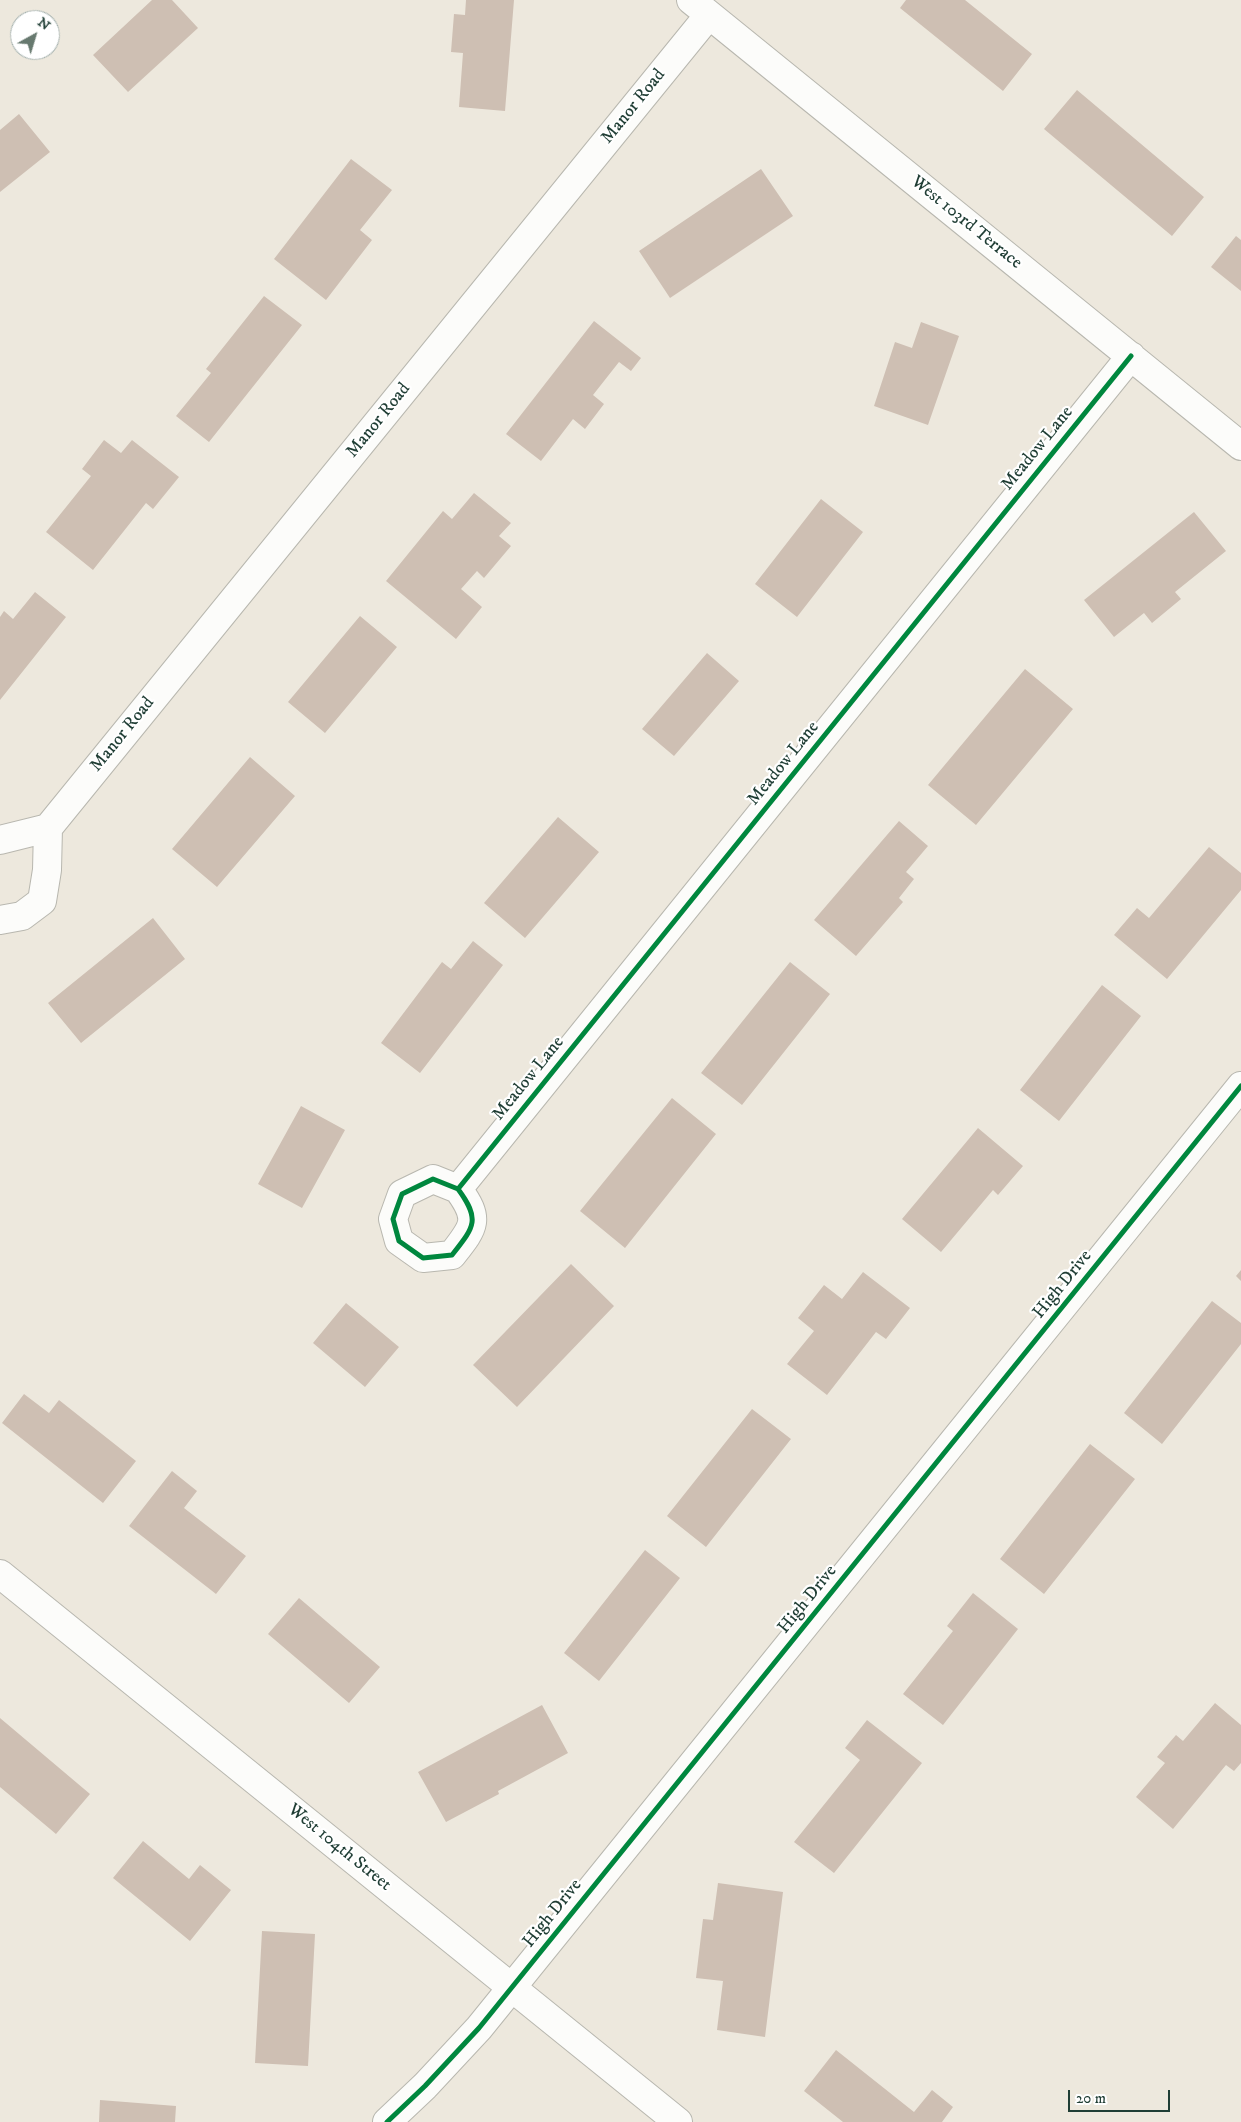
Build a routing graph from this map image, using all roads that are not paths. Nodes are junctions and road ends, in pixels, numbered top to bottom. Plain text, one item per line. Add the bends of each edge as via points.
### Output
1 (700, 7) edge
2 (1131, 356) junction
3 (1241, 446) edge
4 (48, 828) junction
5 (0, 840) edge
6 (0, 920) edge
7 (1241, 1086) edge
8 (458, 1189) dead end
9 (0, 1574) edge
10 (511, 1987) junction
11 (387, 2122) edge
12 (678, 2122) edge

1 - 2 street, West 103rd Terrace
1 - 4 street, Manor Road
2 - 3 street, West 103rd Terrace
2 - 8 street, Meadow Lane
4 - 5 street
4 - 6 street via 42,901 22,916
7 - 10 street, High Drive
9 - 10 street, West 104th Street
10 - 11 street, High Drive via 479,2028
10 - 12 street, West 104th Street

